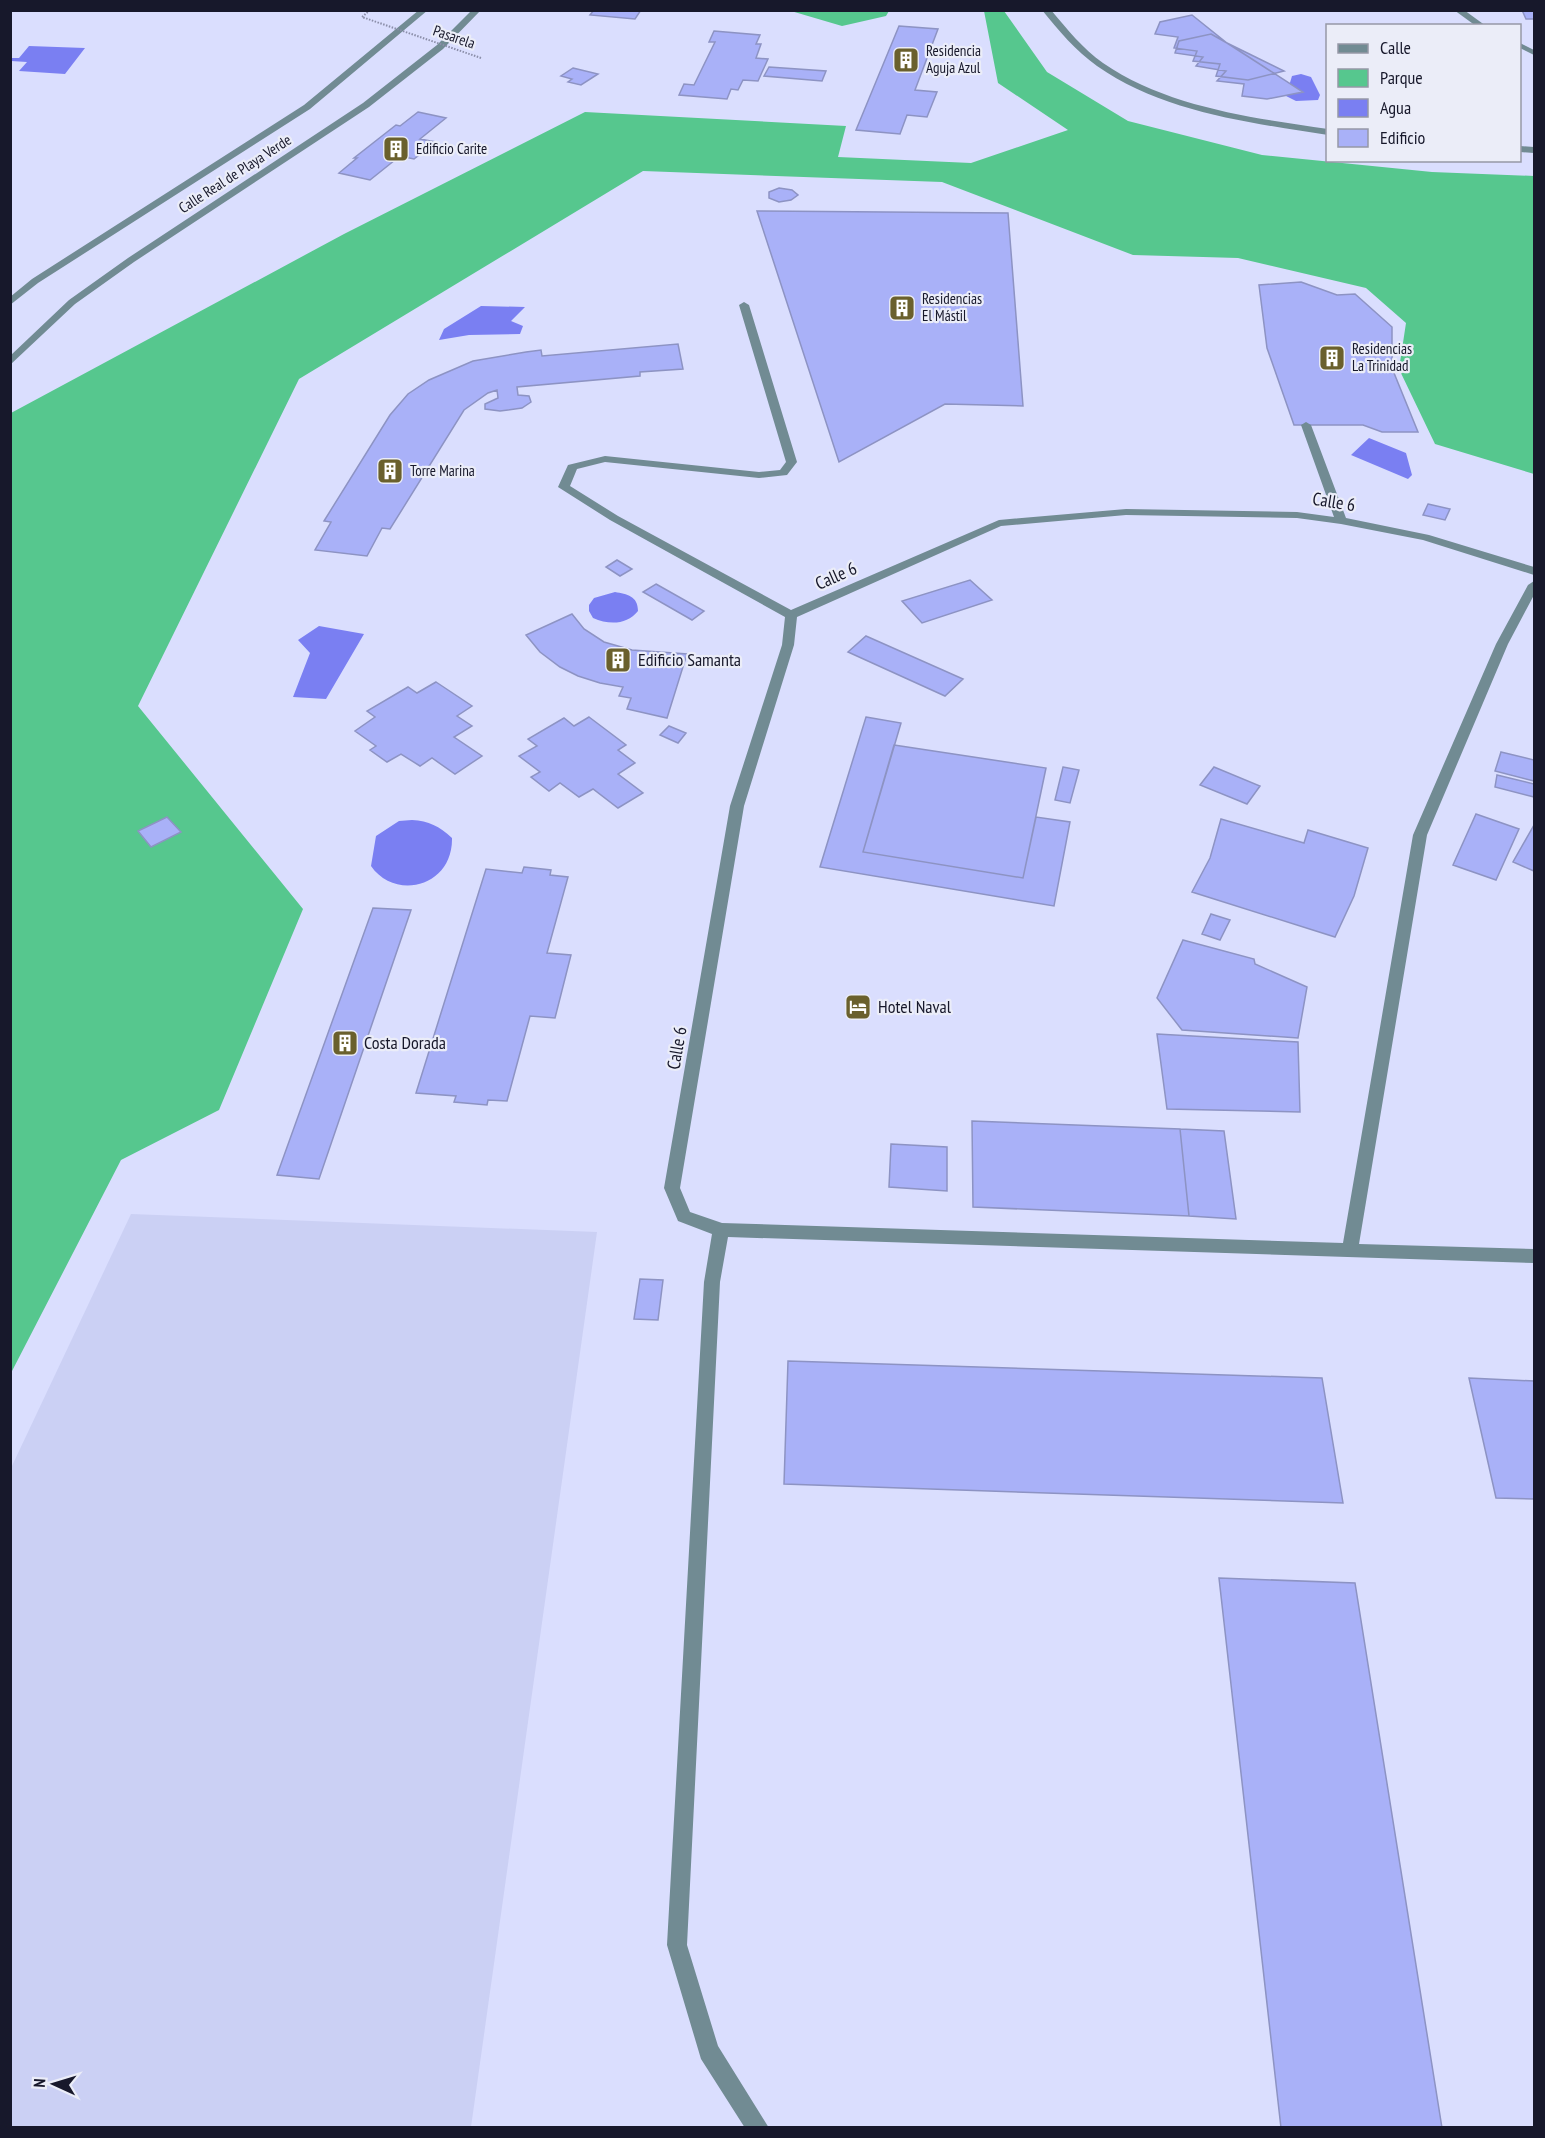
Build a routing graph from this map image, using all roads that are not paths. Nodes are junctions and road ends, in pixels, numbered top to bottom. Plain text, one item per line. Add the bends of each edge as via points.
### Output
1 (424, 10) edge
2 (477, 10) edge
3 (1046, 10) edge
4 (1270, 10) edge
5 (1304, 10) edge
6 (1458, 10) edge
7 (1479, 24) edge
8 (1326, 132) edge
9 (10, 302) edge
10 (744, 305) dead end
11 (10, 363) edge
12 (1306, 425) dead end
13 (1341, 521) junction
14 (1534, 571) edge
15 (1534, 585) edge
16 (791, 615) junction
17 (721, 1230) junction
18 (1350, 1249) junction
19 (1534, 1256) edge
20 (758, 2127) edge

1 - 9 street, Calle Real de Playa Verde via 307,107 35,281
2 - 11 street, Calle Real de Playa Verde via 440,47 366,105 72,302
3 - 8 street via 1069,37 1102,65 1154,92 1236,116
4 - 5 street
6 - 7 street
10 - 16 street via 792,462 783,473 759,475 605,459 572,467 564,487 614,519
12 - 13 street
13 - 14 street, Calle 6 via 1425,537
13 - 16 street, Calle 6 via 1297,515 1126,512 999,523
15 - 18 street via 1502,644 1420,835
16 - 17 street, Calle 6 via 788,645 737,806 672,1188 684,1216
17 - 18 street, Calle 6
17 - 20 street via 712,1282 677,1945 709,2050
18 - 19 street, Calle 6

